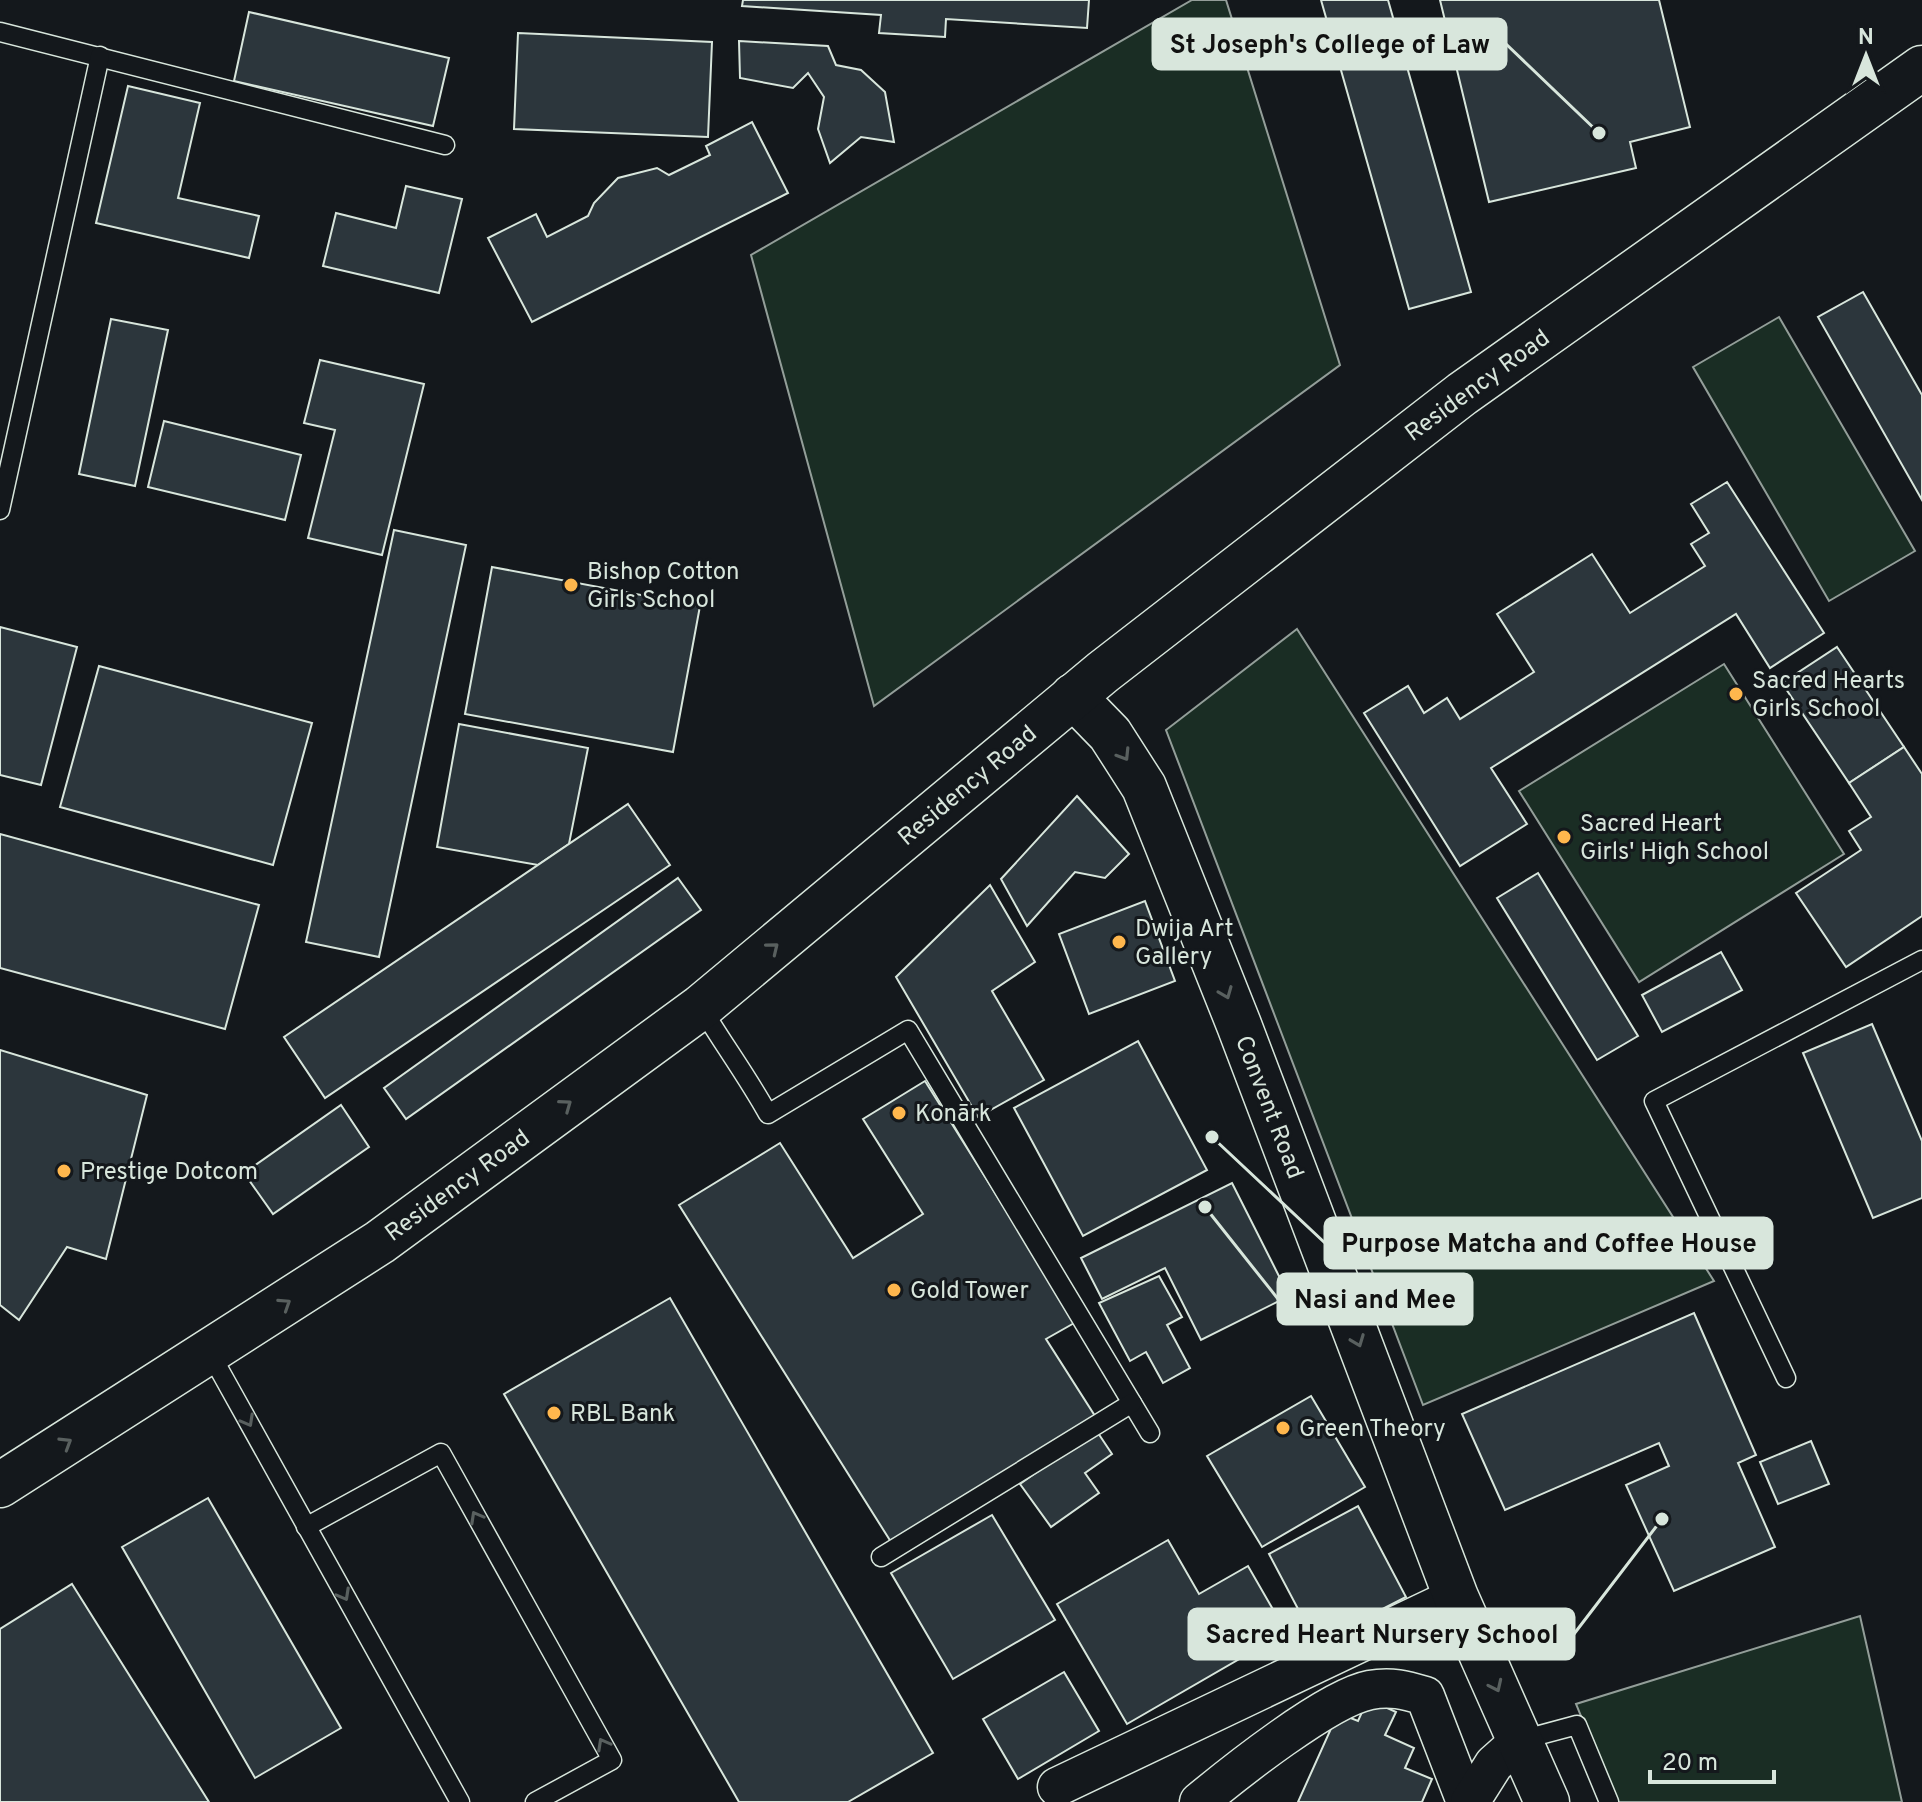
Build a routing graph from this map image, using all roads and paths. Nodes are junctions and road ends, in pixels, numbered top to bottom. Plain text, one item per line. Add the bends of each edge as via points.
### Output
1 (0, 32) edge
2 (100, 56) junction
3 (1922, 68) edge
4 (445, 145) dead end
5 (0, 510) edge
6 (1073, 696) junction
7 (1922, 960) edge
8 (701, 1007) junction
9 (210, 1353) junction
10 (1786, 1378) dead end
11 (1132, 1403) junction
12 (1150, 1433) dead end
13 (0, 1485) edge
14 (306, 1527) junction
15 (881, 1557) dead end
16 (1456, 1597) junction
17 (1521, 1740) junction
18 (1057, 1787) dead end
19 (460, 1802) edge
20 (535, 1802) edge
21 (1199, 1802) edge
22 (1468, 1802) edge
23 (1547, 1802) edge
24 (1609, 1802) edge

1 - 2 lane
2 - 4 lane
2 - 5 lane
3 - 6 main road, Residency Road via 1464,392
8 -> 6 main road, Residency Road
6 -> 16 main road, Convent Road via 1110,734 1144,787
7 - 10 lane via 1654,1101
9 -> 8 main road, Residency Road via 380,1242
8 - 11 lane via 768,1114 908,1030
13 -> 9 main road, Residency Road
9 -> 14 lane
11 - 12 lane
11 - 15 lane
14 -> 19 lane
20 -> 14 lane via 612,1760 441,1453
16 -> 17 main road, Convent Road
16 - 18 street
17 - 22 street via 1494,1764
17 - 23 main road, Convent Road
17 - 24 lane via 1577,1725
21 - 22 street via 1255,1757 1346,1699 1394,1687 1425,1696

